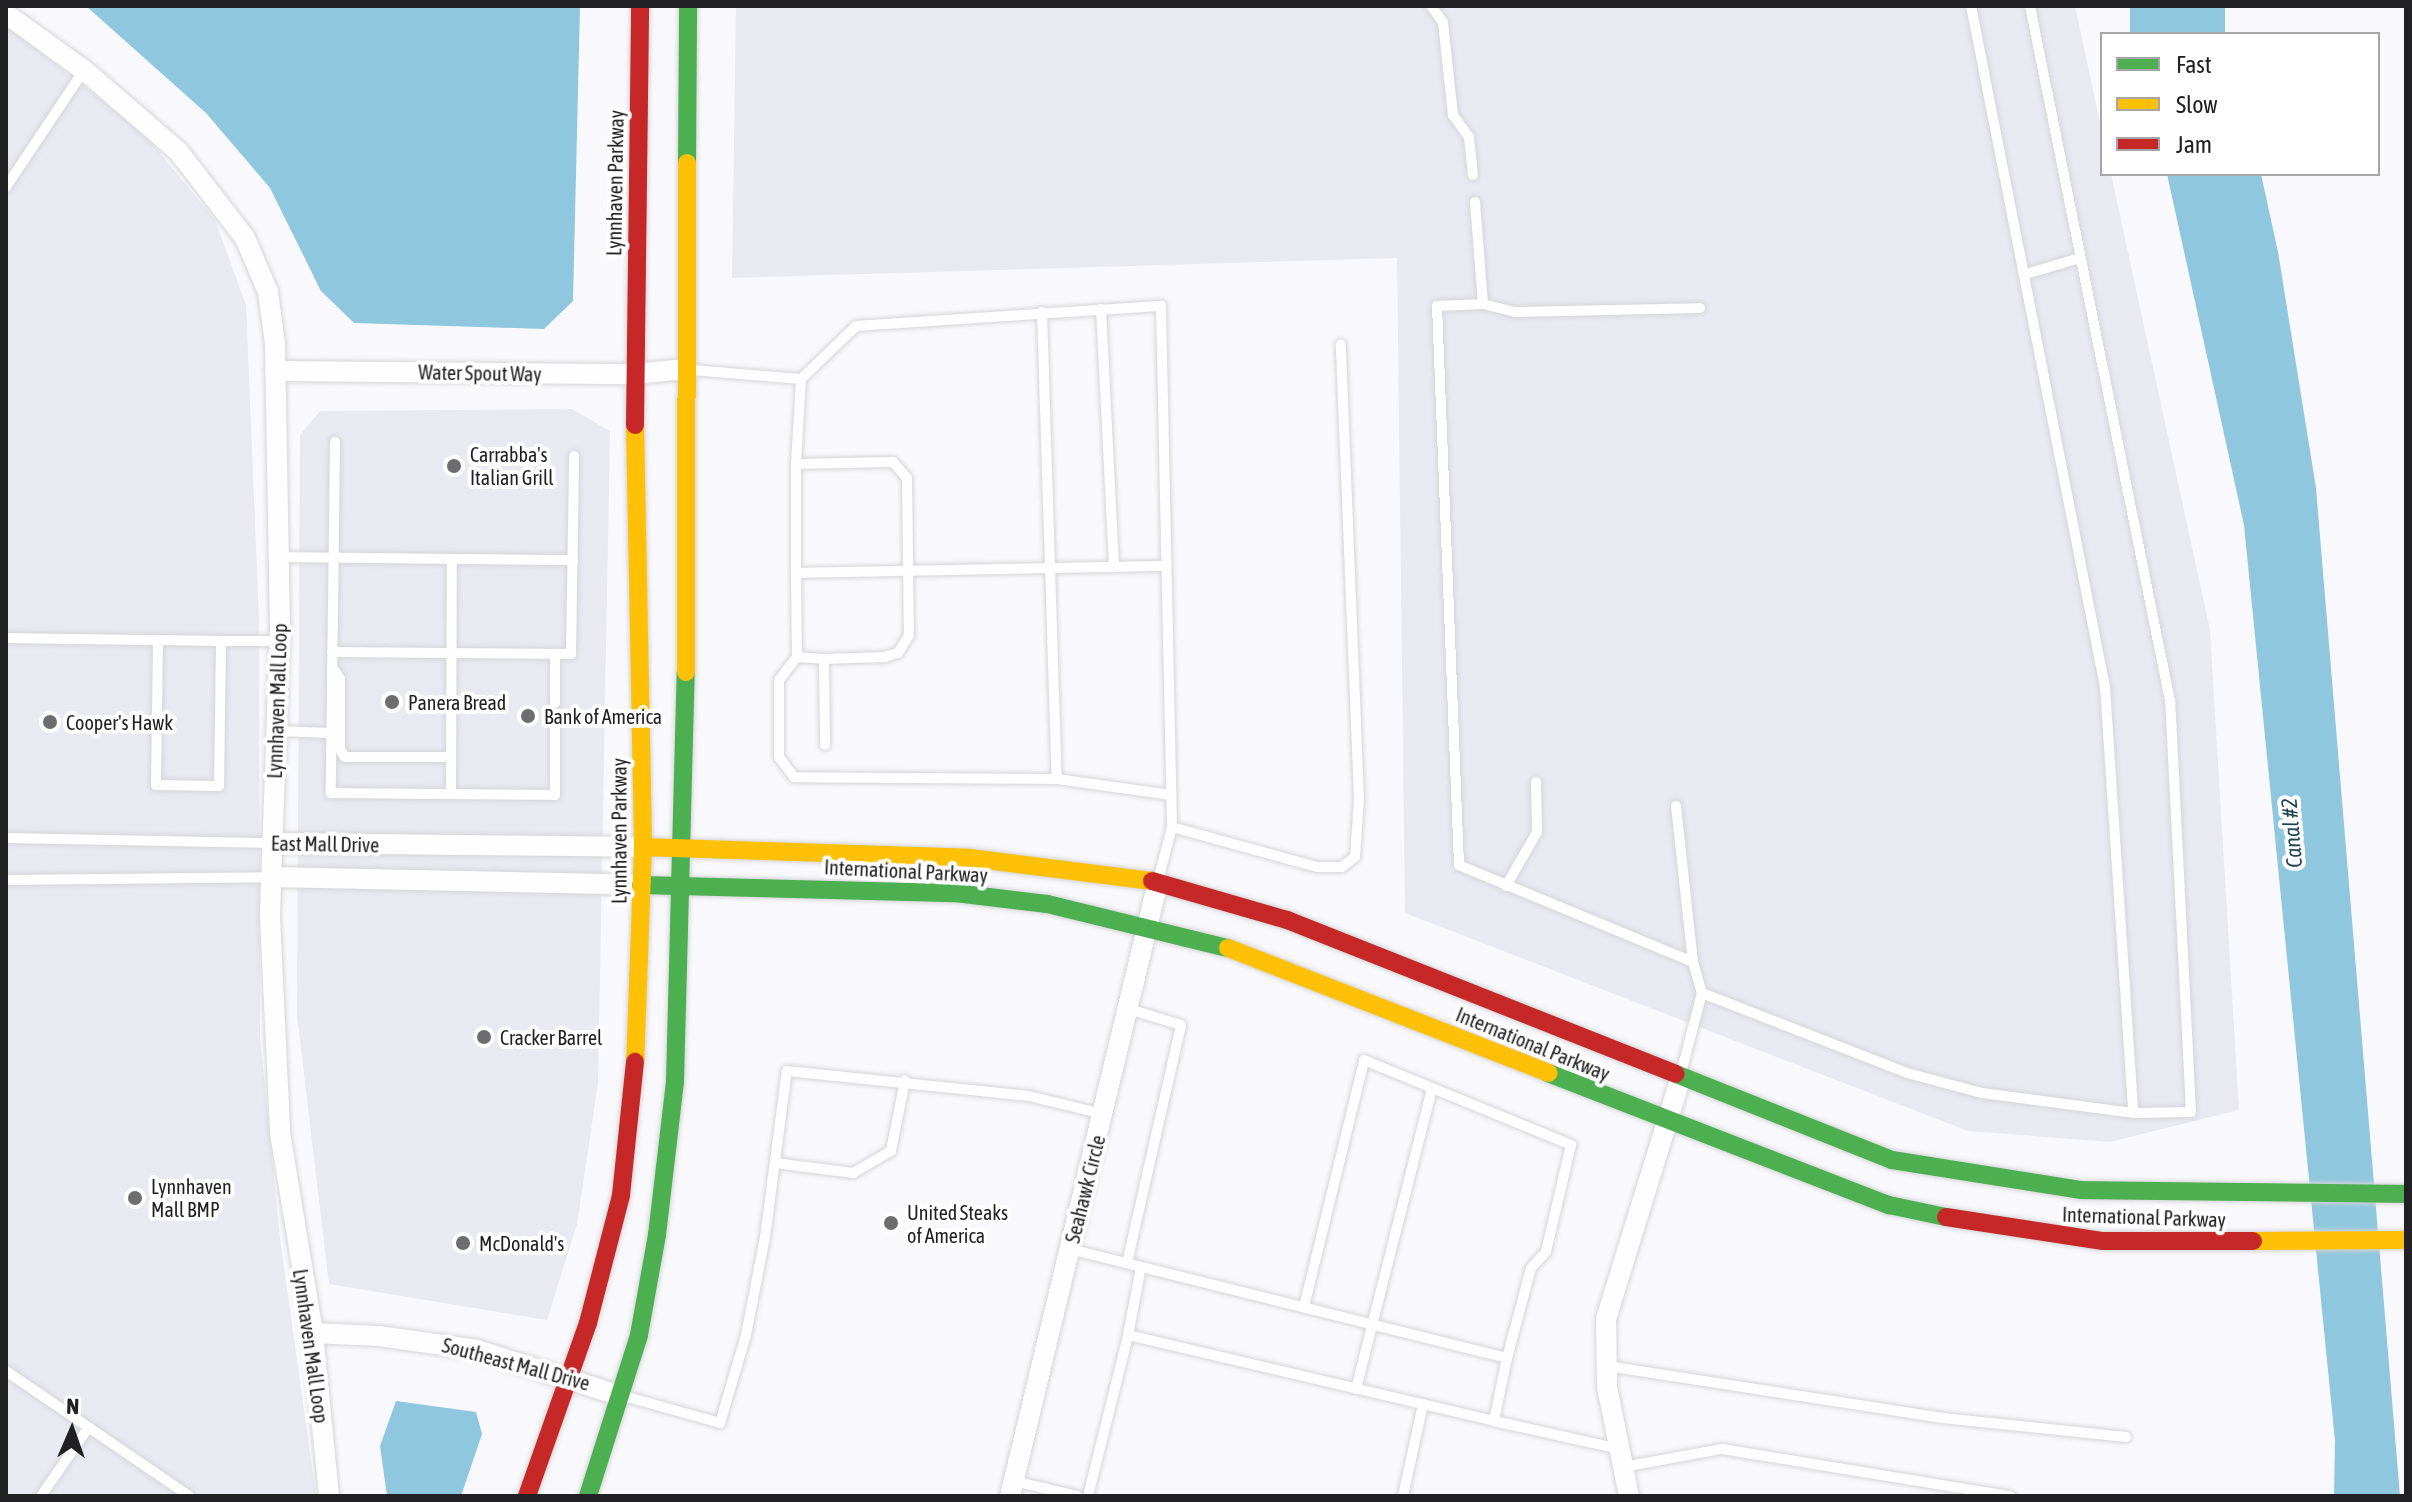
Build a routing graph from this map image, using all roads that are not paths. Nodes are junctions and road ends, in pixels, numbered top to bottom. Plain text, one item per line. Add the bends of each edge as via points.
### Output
1 (640, 6) edge
2 (688, 6) edge
3 (1431, 6) edge
4 (1971, 6) edge
5 (2030, 6) edge
6 (6, 14) edge
7 (84, 70) junction
8 (1473, 175) dead end
9 (6, 187) edge
10 (1475, 202) dead end
11 (2080, 258) junction
12 (2026, 274) junction
13 (1483, 304) junction
14 (1700, 308) dead end
15 (1101, 309) junction
16 (1042, 312) junction
17 (1341, 344) dead end
18 (686, 369) junction
19 (275, 371) junction
20 (634, 374) junction
21 (801, 379) junction
22 (335, 442) dead end
23 (574, 456) dead end
24 (796, 464) junction
25 (279, 557) junction
26 (334, 557) junction
27 (452, 559) junction
28 (573, 560) junction
29 (1049, 566) junction
30 (1114, 566) junction
31 (1166, 566) junction
32 (907, 570) junction
33 (796, 573) junction
34 (6, 638) edge
35 (158, 640) junction
36 (221, 641) junction
37 (280, 641) junction
38 (332, 652) junction
39 (452, 652) junction
40 (555, 654) junction
41 (797, 657) junction
42 (824, 659) junction
43 (332, 667) junction
44 (555, 703) dead end
45 (555, 728) dead end
46 (276, 731) junction
47 (330, 733) junction
48 (825, 745) dead end
49 (451, 757) junction
50 (1057, 779) junction
51 (1536, 782) dead end
52 (451, 793) junction
53 (1171, 795) junction
54 (1676, 806) dead end
55 (1172, 827) junction
56 (6, 838) edge
57 (273, 843) junction
58 (643, 847) junction
59 (685, 847) junction
60 (272, 877) junction
61 (6, 880) edge
62 (1158, 882) junction
63 (683, 884) junction
64 (641, 885) junction
65 (1506, 886) junction
66 (1149, 926) junction
67 (1693, 962) junction
68 (1702, 993) junction
69 (1129, 1009) junction
70 (905, 1080) junction
71 (1680, 1080) junction
72 (1432, 1088) junction
73 (2133, 1113) junction
74 (1103, 1114) junction
75 (1668, 1122) junction
76 (775, 1163) junction
77 (2406, 1194) edge
78 (2406, 1240) edge
79 (1070, 1249) junction
80 (1127, 1263) junction
81 (1141, 1267) junction
82 (1304, 1307) junction
83 (1373, 1325) junction
84 (313, 1333) junction
85 (1128, 1335) junction
86 (1507, 1358) junction
87 (1607, 1366) junction
88 (6, 1371) edge
89 (569, 1376) junction
90 (1356, 1389) junction
91 (621, 1396) junction
92 (1423, 1404) junction
93 (1494, 1421) junction
94 (88, 1428) junction
95 (2126, 1437) dead end
96 (1621, 1458) junction
97 (1012, 1489) edge
98 (41, 1496) edge
99 (189, 1496) edge
100 (329, 1496) edge
101 (527, 1496) edge
102 (588, 1496) edge
103 (1077, 1496) edge
104 (1088, 1496) edge
105 (1403, 1496) edge
106 (1629, 1496) edge
107 (2010, 1496) edge

1 - 20 main road, Lynnhaven Parkway
2 - 18 main road
3 - 8 lane via 1443,22 1453,115 1469,137
4 - 12 lane
5 - 11 lane
6 - 7 street, Lynnhaven Mall Loop
7 - 9 lane
7 - 19 street, Lynnhaven Mall Loop via 178,151 245,238 268,292
10 - 13 lane
11 - 12 lane
11 - 73 lane via 2170,701 2191,1112
12 - 73 lane via 2105,687
13 - 14 lane via 1515,312
13 - 65 lane via 1437,306 1459,865
15 - 16 lane
15 - 30 lane
15 - 31 lane via 1161,306
16 - 21 lane via 856,326
16 - 29 lane
17 - 55 lane via 1359,799 1355,857 1342,867 1317,867
18 - 20 street, Water Spout Way
18 - 21 lane
18 - 59 main road
19 - 20 street, Water Spout Way
19 - 25 street, Lynnhaven Mall Loop
20 - 58 main road, Lynnhaven Parkway
21 - 24 lane
22 - 26 lane
23 - 28 lane
24 - 32 lane via 893,462 907,478
24 - 33 lane
25 - 26 lane
25 - 37 street, Lynnhaven Mall Loop
26 - 27 lane
26 - 38 lane
27 - 28 lane
27 - 39 lane
28 - 40 lane via 571,654
29 - 30 lane
29 - 32 lane
29 - 50 lane
30 - 31 lane
31 - 53 lane
32 - 33 lane
32 - 42 lane via 909,635 898,653
33 - 41 lane
34 - 35 lane
35 - 36 lane
35 - 36 lane via 156,785 203,786 219,786
36 - 37 lane
37 - 46 street, Lynnhaven Mall Loop
38 - 39 lane
38 - 43 lane
39 - 40 lane
39 - 49 lane
40 - 44 lane
41 - 42 lane
41 - 50 lane via 779,680 779,757 794,777
42 - 48 lane
43 - 47 lane
43 - 49 lane via 340,679 340,749 345,757
45 - 52 lane via 555,795
46 - 47 lane
46 - 57 street, Lynnhaven Mall Loop
47 - 52 lane via 331,793
49 - 52 lane
50 - 53 lane
51 - 65 lane via 1537,832
53 - 55 lane
54 - 67 lane
55 - 62 lane
56 - 57 lane, East Mall Drive
57 - 58 street, East Mall Drive
57 - 60 street, Lynnhaven Mall Loop
58 - 59 main road, International Parkway
58 - 64 main road, Lynnhaven Parkway
59 - 62 main road, International Parkway via 970,858
59 - 63 main road
60 - 61 lane, East Mall Drive
60 - 64 street, East Mall Drive
60 - 84 street, Lynnhaven Mall Loop via 280,1133
62 - 66 street, Seahawk Circle
62 - 71 main road, International Parkway via 1287,920
63 - 64 main road, International Parkway
63 - 66 main road, International Parkway via 955,893 1047,904
63 - 91 main road via 675,1081 657,1235
64 - 89 main road, Lynnhaven Parkway via 635,1075 621,1195
65 - 67 lane
66 - 69 street, Seahawk Circle
66 - 75 main road, International Parkway via 1262,957
67 - 68 lane
68 - 71 lane
68 - 73 lane via 1907,1073 1982,1093
69 - 74 street, Seahawk Circle
69 - 80 lane via 1181,1025
70 - 74 lane via 1029,1096
70 - 76 lane via 891,1151 853,1173
70 - 76 lane via 787,1071
71 - 75 street
71 - 77 main road, International Parkway via 1892,1160 2082,1190
72 - 82 lane via 1364,1060
72 - 83 lane
72 - 86 lane via 1571,1145 1546,1252 1531,1268
74 - 79 street, Seahawk Circle
75 - 78 main road, International Parkway via 1889,1205 2005,1230 2103,1241
75 - 87 street via 1620,1261 1606,1319
76 - 91 lane via 746,1335 720,1423
79 - 80 lane
79 - 97 street, Seahawk Circle
80 - 81 lane
81 - 82 lane
81 - 85 lane
82 - 83 lane
83 - 86 lane
83 - 90 lane
84 - 89 street, Southeast Mall Drive via 436,1342
84 - 100 street, Lynnhaven Mall Loop
85 - 90 lane
85 - 104 lane
86 - 93 lane
87 - 95 lane via 1943,1418
87 - 96 street
88 - 94 lane
89 - 91 street, Southeast Mall Drive
89 - 101 main road, Lynnhaven Parkway
90 - 92 lane
91 - 102 main road
92 - 93 lane
92 - 105 lane
93 - 96 lane
94 - 98 lane
94 - 99 lane
96 - 106 street
96 - 107 lane via 1722,1449
97 - 103 lane

